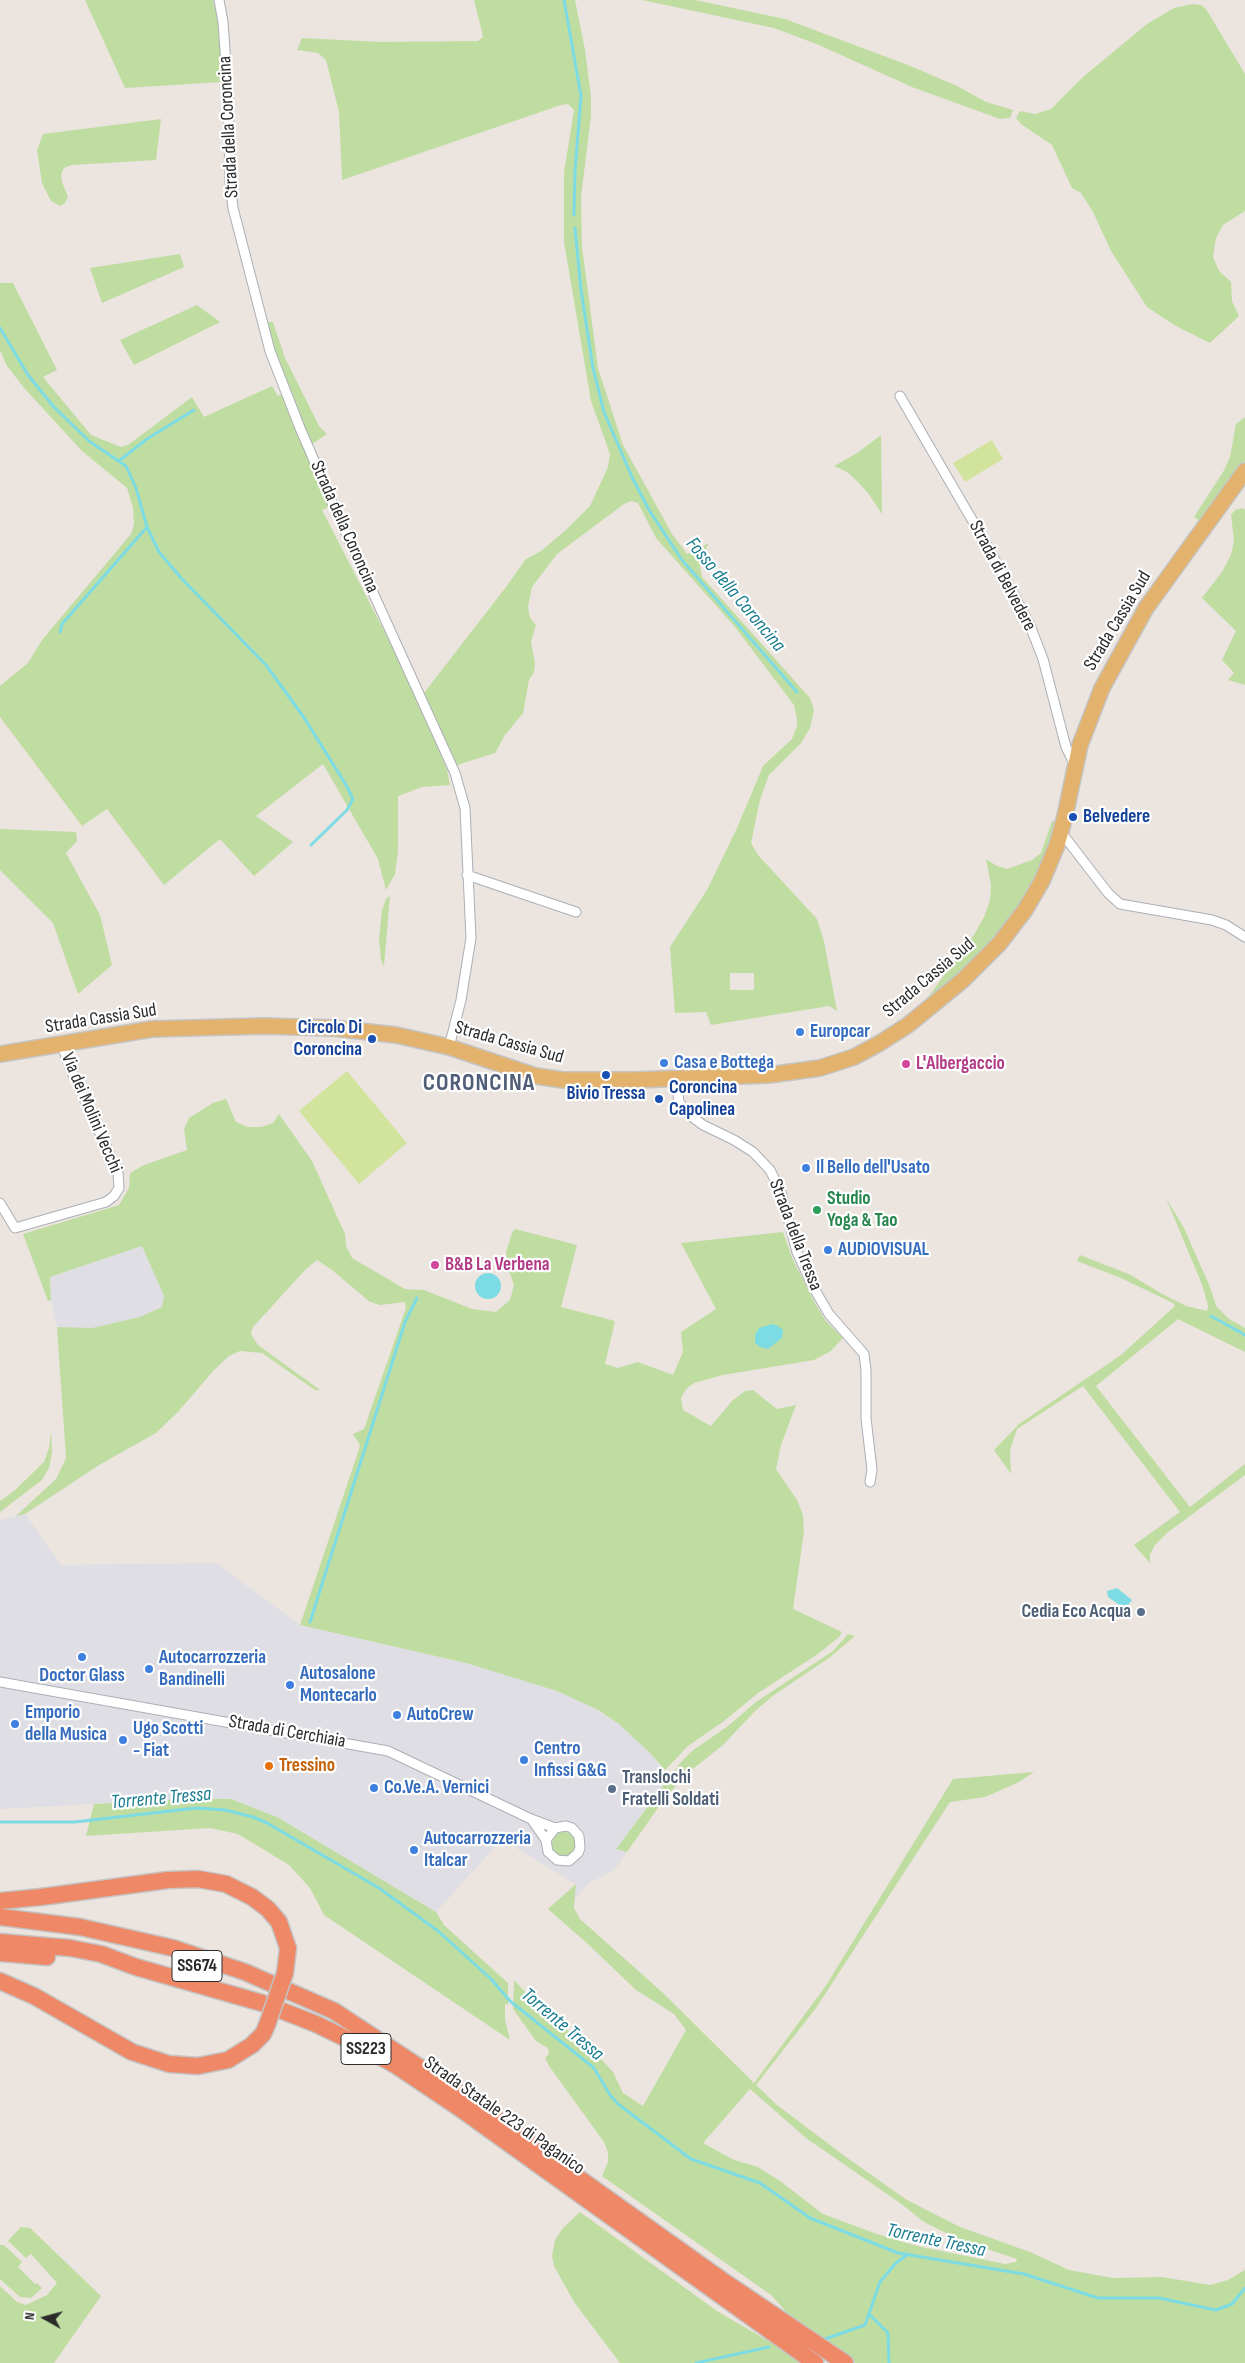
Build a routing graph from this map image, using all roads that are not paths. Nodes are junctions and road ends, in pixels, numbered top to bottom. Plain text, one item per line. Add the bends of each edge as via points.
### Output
1 (219, 0) edge
2 (900, 396) dead end
3 (1245, 471) edge
4 (1076, 768) junction
5 (1061, 832) junction
6 (467, 875) junction
7 (576, 912) dead end
8 (1245, 937) edge
9 (62, 1045) junction
10 (449, 1047) junction
11 (0, 1054) edge
12 (676, 1078) junction
13 (0, 1204) edge
14 (870, 1482) dead end
15 (0, 1682) edge
16 (531, 1819) junction
17 (555, 1828) junction
18 (546, 1840) junction
19 (0, 1901) edge
20 (0, 1917) edge
21 (0, 1928) edge
22 (0, 1942) edge
23 (0, 1953) edge
24 (136, 1967) junction
25 (0, 1981) edge
26 (382, 2042) junction
27 (815, 2363) edge
28 (845, 2363) edge

1 - 6 street, Strada della Coroncina via 223,22 233,208 270,351 335,509 455,773 464,808
2 - 4 street, Strada di Belvedere via 1027,619 1040,651 1066,748
3 - 4 main road, Strada Cassia Sud via 1146,608 1126,641 1093,707
4 - 5 main road, Strada Cassia Sud
5 - 8 street via 1120,904 1212,920
5 - 12 main road, Strada Cassia Sud via 1035,894 1000,944 944,996 880,1043 845,1060 804,1070 769,1075
6 - 7 street
6 - 10 street, Strada della Coroncina via 470,938 461,1000
9 - 10 main road, Strada Cassia Sud via 160,1029 291,1026 378,1032
9 - 11 main road, Strada Cassia Sud
9 - 13 street, Via dei Molini Vecchi via 115,1164 120,1185 106,1202 14,1228
10 - 12 main road, Strada Cassia Sud via 550,1079
12 - 14 street, Strada della Tressa via 679,1102 687,1113 747,1148 770,1170 781,1192 797,1252 812,1285 829,1314 864,1354 872,1470
15 - 16 street, Strada di Cerchiaia via 381,1749
16 - 17 street, Strada di Cerchiaia
16 - 18 street, Strada di Cerchiaia
17 - 18 street
17 - 18 street, Strada di Cerchiaia via 566,1826 576,1832 581,1842 578,1853 569,1860 557,1860 548,1852
19 - 25 highway, bridge via 173,1879 198,1879 226,1884 265,1906 279,1922 288,1948 285,1973 267,2025 252,2045 224,2061 198,2066 169,2064 132,2052 34,1996
20 - 26 highway, SS223 via 119,1935 220,1963 317,2002
21 - 26 highway, SS674 via 94,1940 183,1961 305,2006
22 - 24 highway, SS223 via 86,1951
23 - 24 highway
24 - 27 highway, Strada Statale 223 di Paganico / SS223 via 284,2011 383,2058 474,2118
26 - 28 highway, Strada Statale 223 di Paganico / SS223

